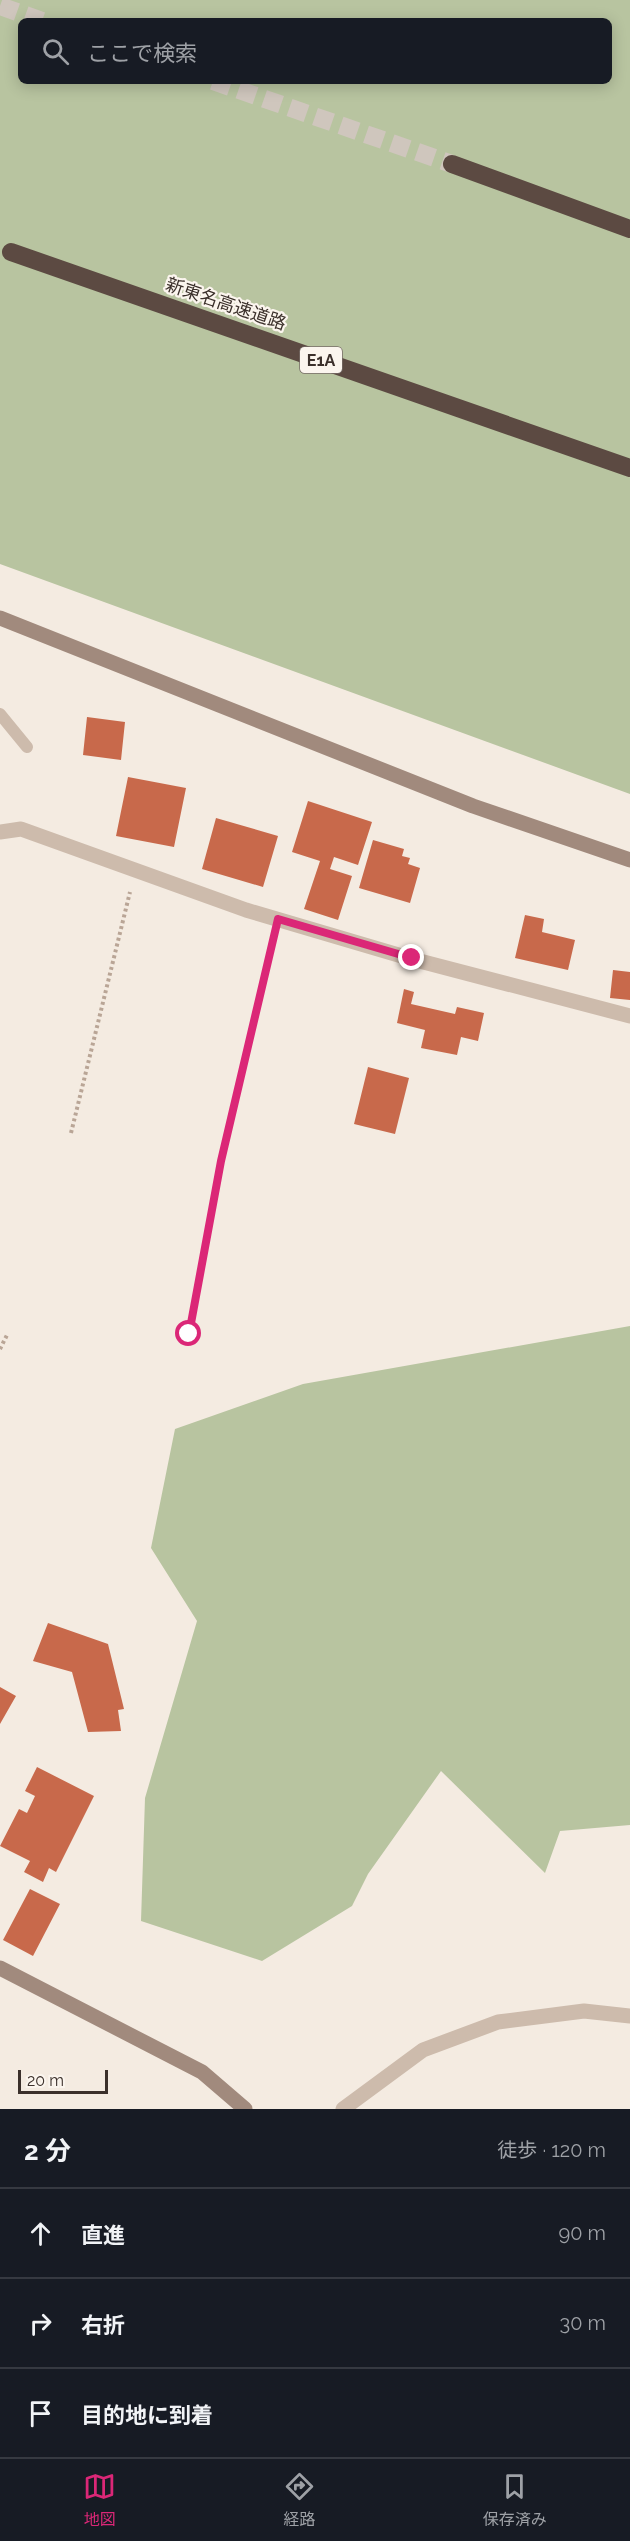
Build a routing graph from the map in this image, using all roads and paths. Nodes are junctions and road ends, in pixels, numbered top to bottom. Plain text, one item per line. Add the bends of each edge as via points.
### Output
1 (452, 164) tunnel mouth
2 (630, 229) edge
3 (11, 252) dead end
4 (630, 468) edge
5 (0, 618) edge
6 (0, 714) edge
7 (27, 747) dead end
8 (0, 832) edge
9 (630, 860) edge
10 (136, 870) junction
11 (278, 919) junction
12 (630, 1016) edge
13 (71, 1133) dead end
14 (189, 1334) dead end
15 (6, 1335) dead end
16 (0, 1349) edge
17 (0, 1968) edge
18 (630, 2016) edge
19 (245, 2109) edge
20 (343, 2109) edge

1 - 2 highway
3 - 4 highway, 新東名高速道路 / E1A
5 - 9 street via 473,806
6 - 7 lane
8 - 10 street via 21,829
10 - 11 street
10 - 13 path
11 - 12 street
11 - 14 path via 221,1161
15 - 16 path
17 - 19 street via 202,2072
18 - 20 street via 584,2011 498,2022 423,2050

